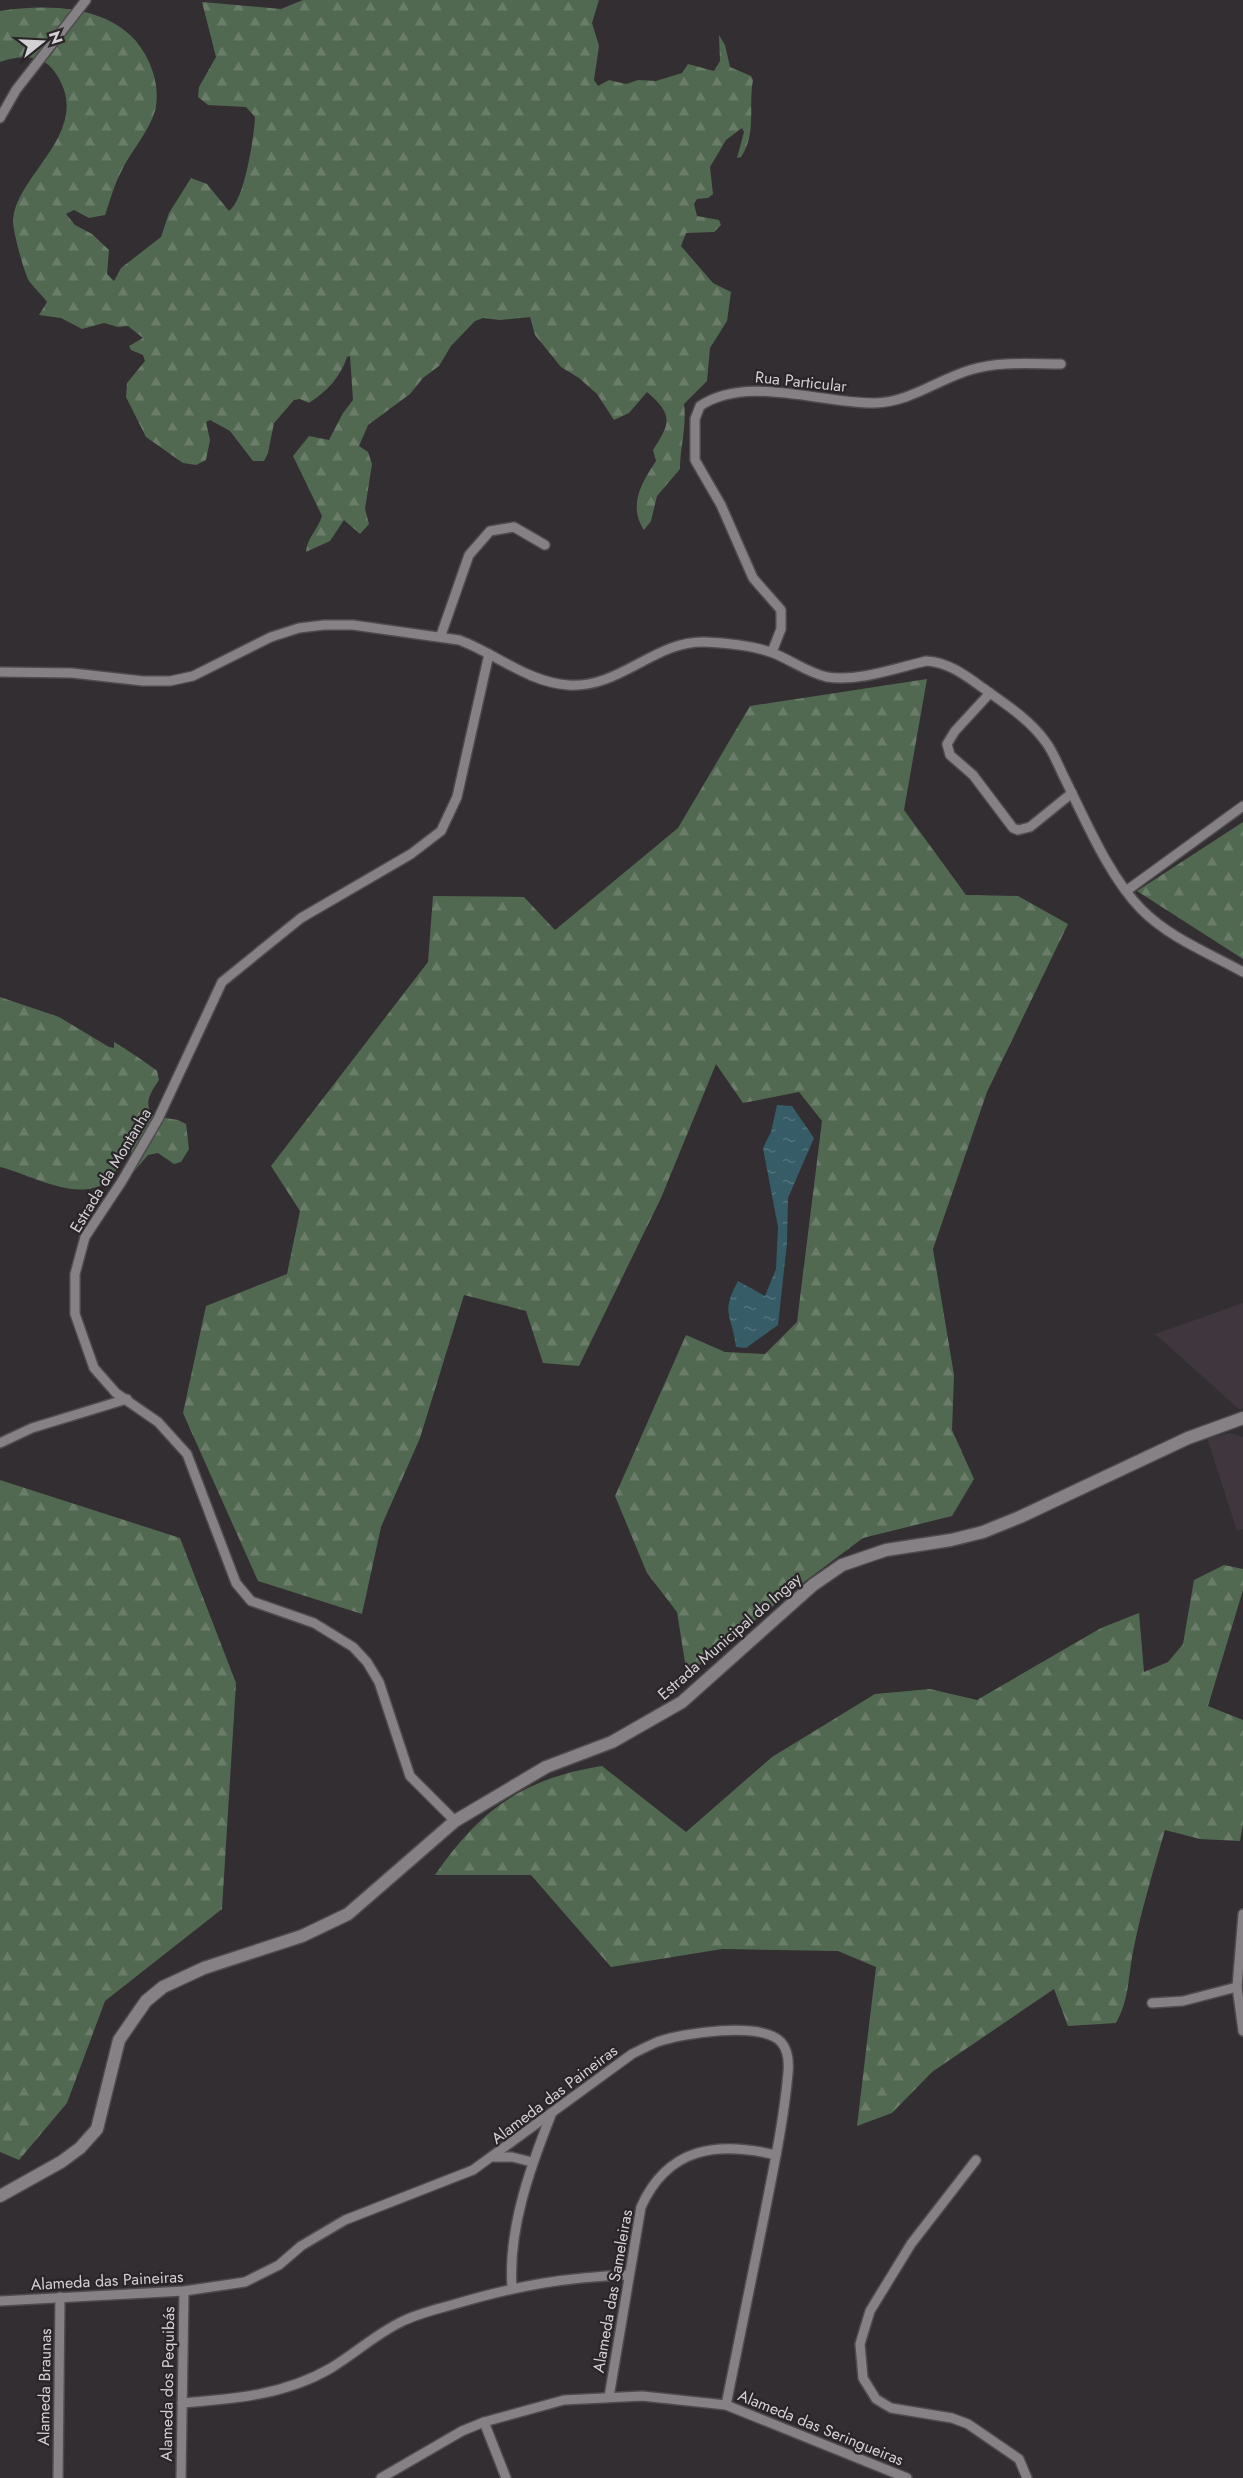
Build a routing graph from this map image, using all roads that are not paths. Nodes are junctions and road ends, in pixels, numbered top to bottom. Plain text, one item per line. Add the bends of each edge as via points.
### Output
1 (86, 0) edge
2 (0, 118) edge
3 (1061, 364) dead end
4 (545, 544) dead end
5 (441, 635) junction
6 (772, 652) junction
7 (489, 654) junction
8 (0, 672) edge
9 (990, 693) junction
10 (1072, 793) junction
11 (1243, 806) edge
12 (1126, 891) junction
13 (1243, 972) edge
14 (127, 1400) junction
15 (1243, 1418) edge
16 (0, 1443) edge
17 (455, 1821) junction
18 (1243, 1914) edge
19 (1237, 1987) junction
20 (1152, 2003) dead end
21 (1243, 2031) edge
22 (551, 2115) junction
23 (525, 2133) junction
24 (540, 2143) junction
25 (776, 2155) junction
26 (494, 2157) junction
27 (976, 2160) dead end
28 (532, 2162) junction
29 (0, 2196) edge
30 (629, 2275) junction
31 (512, 2287) junction
32 (184, 2291) junction
33 (60, 2297) junction
34 (0, 2301) edge
35 (609, 2397) junction
36 (182, 2403) junction
37 (726, 2405) junction
38 (484, 2422) junction
39 (58, 2478) edge
40 (181, 2478) edge
41 (381, 2478) edge
42 (506, 2478) edge
43 (907, 2478) edge
44 (1027, 2478) edge

1 - 2 street via 16,90
3 - 6 street, Rua Particular via 991,365 969,370 907,397 878,403 747,390 722,395 700,406 695,419 695,460 721,505 753,578 781,610 781,629
4 - 5 street via 514,527 490,531 469,555
5 - 7 street
5 - 8 street via 353,626 299,628 248,646 193,676 170,681
6 - 7 street via 727,643 684,643 611,678 568,685 527,674
6 - 9 street via 826,676 848,677 926,661 947,664
7 - 14 street, Estrada da Montanha via 457,797 441,831 411,854 301,918 222,982 158,1119 85,1237 75,1274 75,1314 94,1368 105,1383
9 - 10 street via 1030,724 1046,742
9 - 10 street via 955,731 947,744 950,755 973,775 1018,830 1030,827
10 - 12 street
11 - 12 street
12 - 13 street via 1164,929
14 - 16 street via 32,1428
14 - 17 street, Estrada da Montanha via 158,1422 187,1454 228,1569 244,1595 260,1606 314,1623 352,1647 367,1662 379,1682 410,1776
15 - 17 street, Estrada Municipal do Ingay via 1188,1438 983,1532 886,1550 842,1565 682,1702 612,1742 546,1767
17 - 29 street, Estrada Municipal do Ingay via 363,1903 332,1923 204,1968 163,1987 146,2001 119,2040 97,2129 61,2162
18 - 19 street
19 - 20 street via 1183,2001
19 - 21 street
22 - 23 street, Alameda das Paineiras
22 - 24 street
22 - 25 street, Alameda das Paineiras via 632,2054 657,2042 723,2031 760,2033 782,2043 787,2055
23 - 24 street
23 - 26 street, Alameda das Paineiras
24 - 28 street
25 - 30 street, Alameda das Sameleiras via 751,2149 710,2149 669,2167 649,2189 641,2207
25 - 37 street, Alameda das Paineiras
26 - 28 street
26 - 32 street, Alameda das Paineiras via 428,2190 345,2220 264,2274 245,2282
27 - 44 street via 910,2244 870,2311 860,2344 863,2378 876,2399 891,2408 968,2424 1018,2458
28 - 31 street via 511,2266
30 - 31 street via 578,2276
30 - 35 street, Alameda das Sameleiras
31 - 36 street via 405,2320 331,2368 295,2385 248,2398
32 - 33 street, Alameda das Paineiras
32 - 36 street, Alameda dos Pequibás
33 - 34 street, Alameda das Paineiras
33 - 39 street, Alameda Braunas
35 - 37 street, Alameda das Seringueiras via 642,2396
35 - 38 street, Alameda das Seringueiras via 564,2400
36 - 40 street, Alameda dos Pequibás
37 - 43 street, Alameda das Seringueiras
38 - 41 street, Alameda das Seringueiras
38 - 42 street

